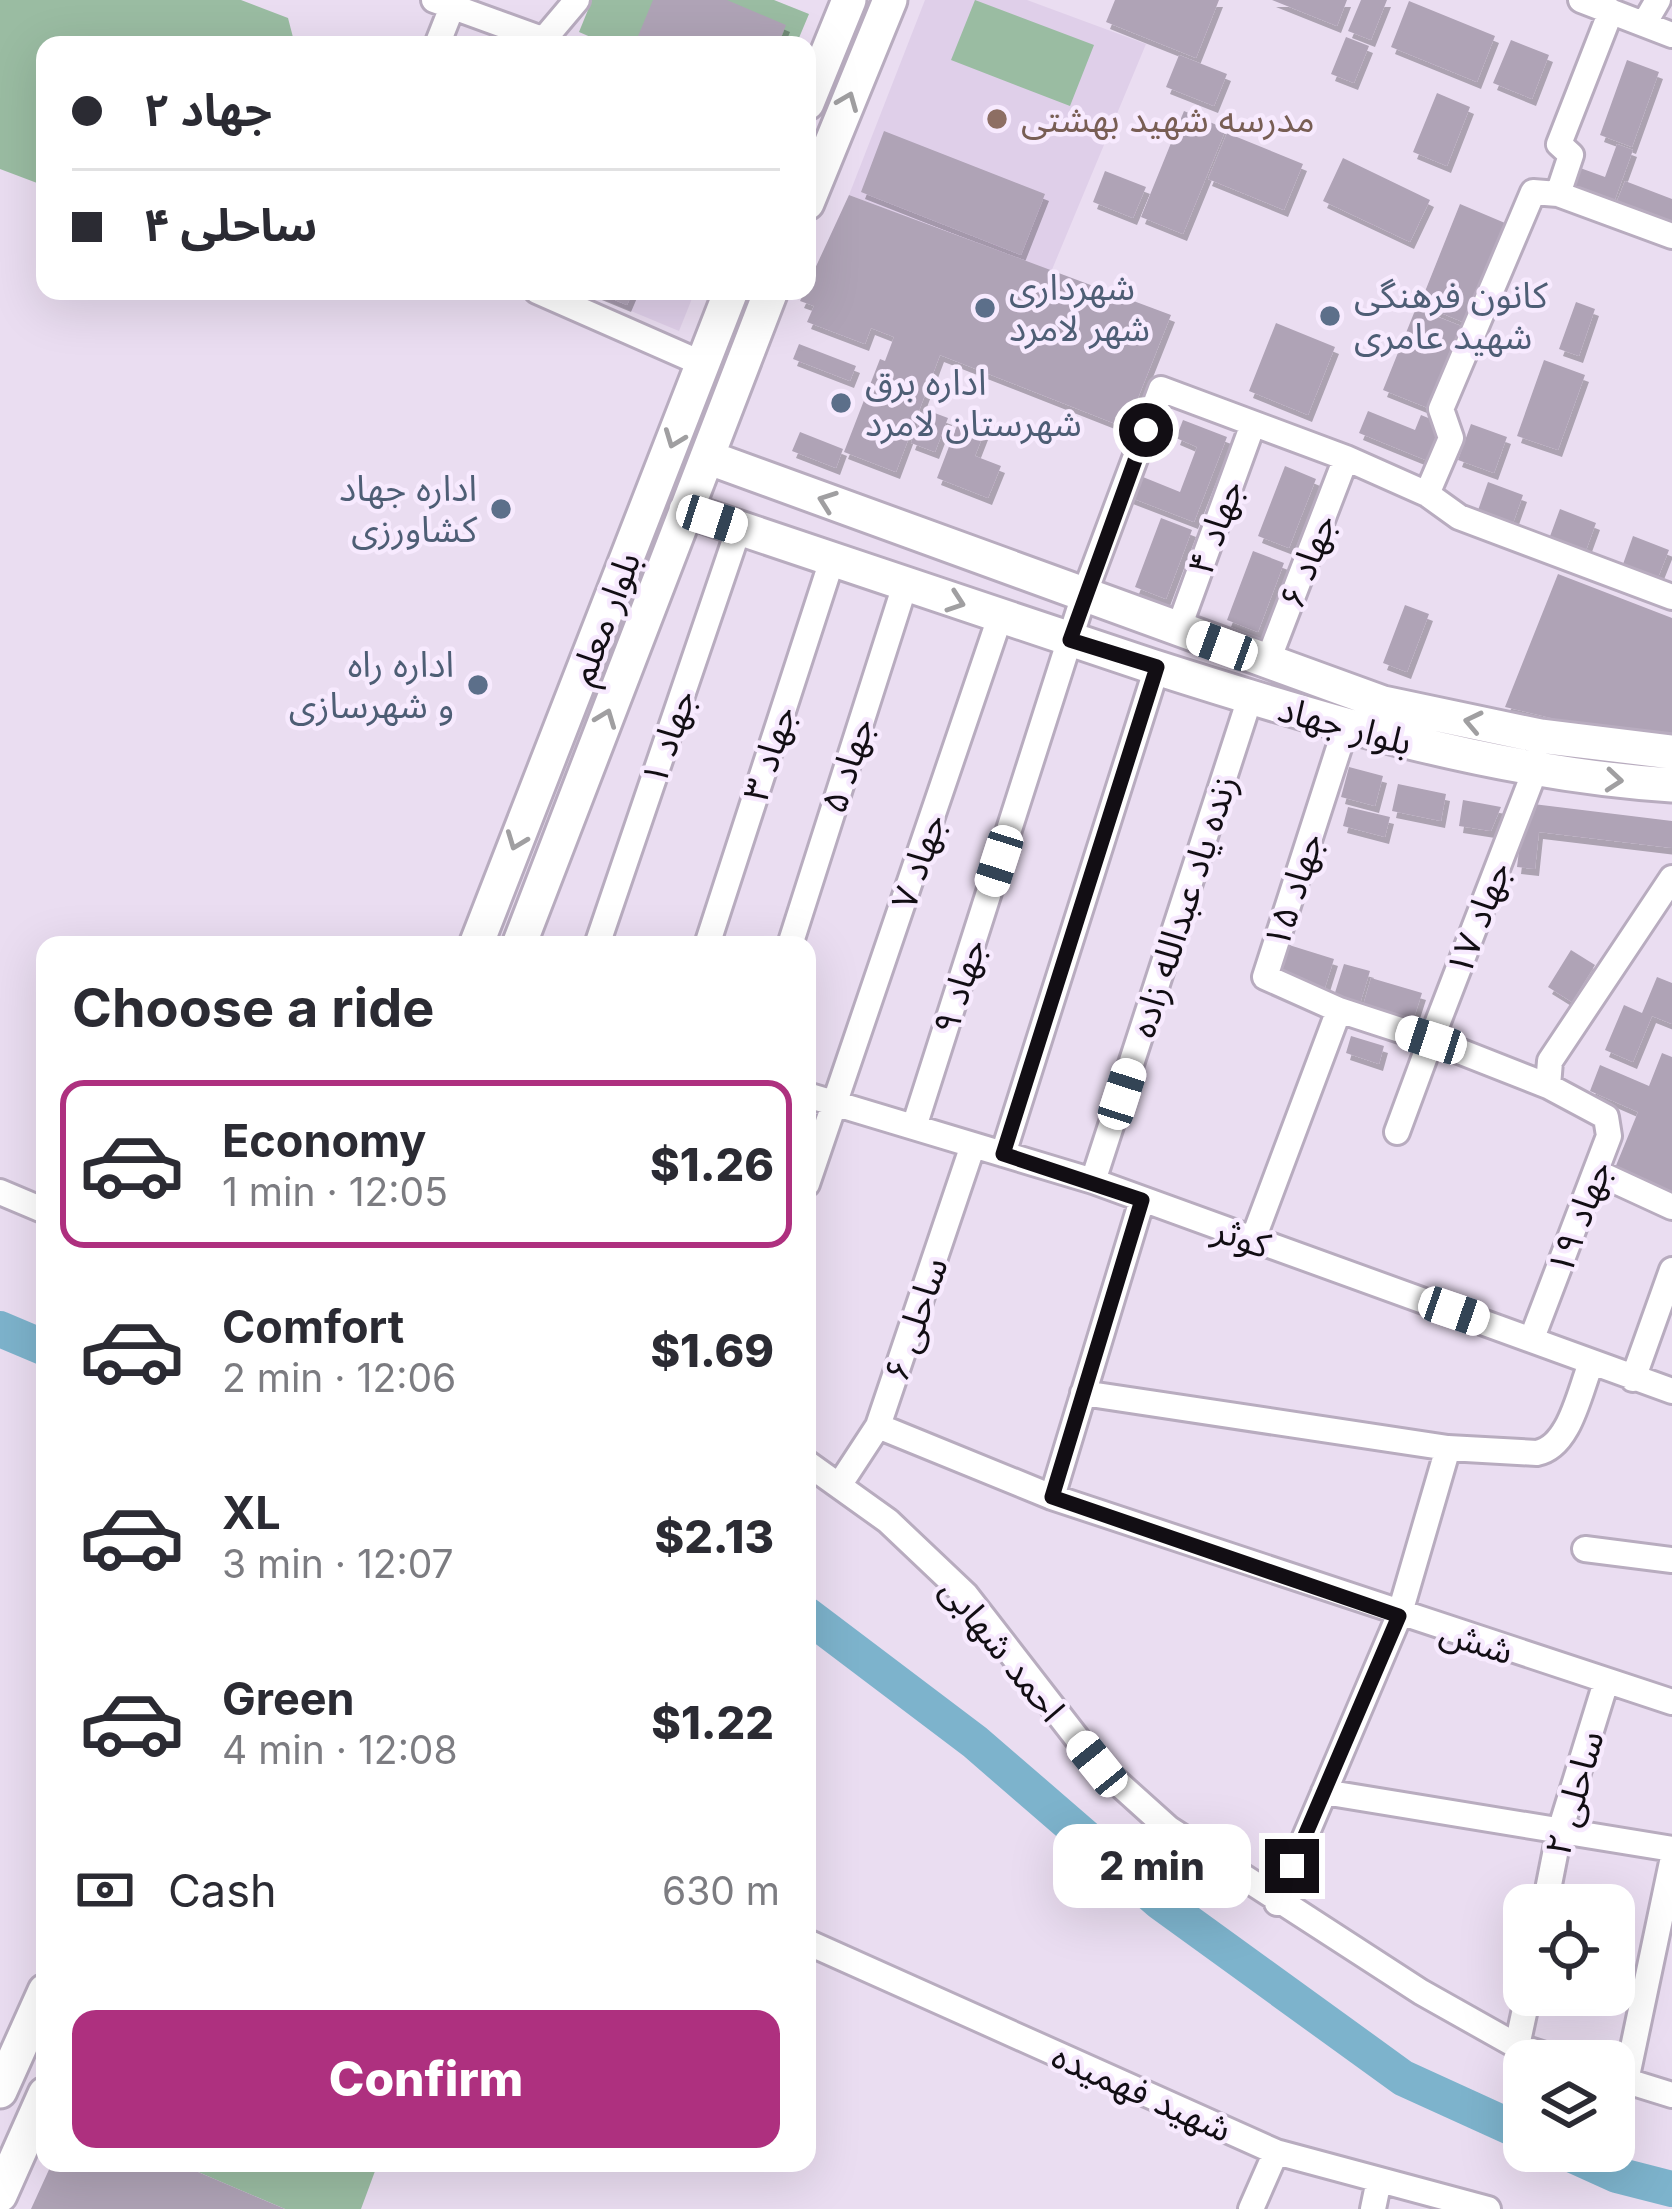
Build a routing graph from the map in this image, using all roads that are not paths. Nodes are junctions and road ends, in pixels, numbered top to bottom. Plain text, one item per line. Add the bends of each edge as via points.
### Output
1 (577, 0) edge
2 (849, 0) edge
3 (890, 0) edge
4 (1581, 0) edge
5 (1658, 0) edge
6 (443, 3) edge
7 (1611, 11) junction
8 (1645, 24) junction
9 (1672, 35) edge
10 (438, 36) edge
11 (525, 36) edge
12 (545, 36) edge
13 (816, 81) edge
14 (816, 180) edge
15 (1558, 194) junction
16 (1672, 236) edge
17 (557, 300) edge
18 (728, 300) edge
19 (767, 300) edge
20 (703, 364) junction
21 (1253, 424) junction
22 (706, 457) junction
23 (1346, 458) junction
24 (777, 484) junction
25 (1427, 494) junction
26 (686, 510) junction
27 (748, 531) junction
28 (832, 560) junction
29 (905, 585) junction
30 (1084, 595) junction
31 (1672, 597) edge
32 (1000, 617) junction
33 (1178, 630) junction
34 (1070, 640) junction
35 (1268, 663) junction
36 (1157, 667) junction
37 (1250, 698) junction
38 (1346, 726) junction
39 (1672, 752) edge
40 (1534, 772) junction
41 (1672, 785) edge
42 (536, 789) junction
43 (574, 803) junction
44 (1672, 878) edge
45 (479, 936) edge
46 (522, 936) edge
47 (600, 936) edge
48 (710, 936) edge
49 (793, 936) edge
50 (1340, 1010) junction
51 (1431, 1040) junction
52 (1548, 1086) junction
53 (816, 1098) edge
54 (836, 1104) junction
55 (914, 1127) junction
56 (1397, 1132) dead end
57 (974, 1145) junction
58 (1003, 1154) junction
59 (816, 1159) edge
60 (1596, 1172) junction
61 (1093, 1181) junction
62 (0, 1192) edge
63 (1142, 1200) junction
64 (36, 1206) edge
65 (1672, 1208) edge
66 (1252, 1242) junction
67 (1672, 1270) edge
68 (1532, 1338) junction
69 (1590, 1366) junction
70 (1633, 1379) junction
71 (1672, 1391) edge
72 (1083, 1393) junction
73 (878, 1426) junction
74 (1448, 1448) junction
75 (816, 1469) edge
76 (840, 1484) junction
77 (1052, 1497) junction
78 (1585, 1549) dead end
79 (1672, 1560) edge
80 (1399, 1616) junction
81 (1606, 1682) junction
82 (1672, 1702) edge
83 (1324, 1792) junction
84 (1559, 1834) junction
85 (1672, 1849) edge
86 (1672, 1862) edge
87 (1549, 1884) edge
88 (1276, 1903) junction
89 (816, 1946) edge
90 (36, 2011) edge
91 (1507, 2040) edge
92 (1629, 2040) edge
93 (1635, 2084) edge
94 (0, 2091) edge
95 (1672, 2095) edge
96 (36, 2114) edge
97 (1276, 2152) junction
98 (1379, 2180) junction
99 (0, 2195) edge
100 (1251, 2209) edge
101 (1373, 2209) edge
102 (1488, 2209) edge

1 - 12 street
2 - 13 street
14 -> 3 street
4 - 7 street
5 - 8 street
6 - 10 street
6 - 11 street
7 - 8 street
7 - 15 street via 1558,144 1571,154
8 - 9 street
15 - 16 street
15 - 25 street via 1533,192 1441,410 1451,438
17 - 20 street
18 - 20 street, بلوار معلم
19 - 22 street, بلوار معلم
20 -> 42 street, بلوار معلم
21 - 23 street
21 - 30 street, جهاد ۹ via 1161,389
21 - 33 street, جهاد ۴
22 - 24 street, بلوار جهاد
22 - 26 street, بلوار معلم
23 - 25 street
23 - 35 street, جهاد ۶
24 - 27 street via 751,495
30 -> 24 street, بلوار جهاد
25 - 31 street via 1459,517
26 - 27 street, بلوار جهاد
43 -> 26 street, بلوار معلم
27 - 28 street, بلوار جهاد
27 - 47 street, جهاد ۱
28 - 29 street, بلوار جهاد
28 - 48 street, جهاد ۳
29 -> 32 street, بلوار جهاد
29 - 49 street, جهاد ۵
30 - 33 street, بلوار جهاد
30 - 34 street, جهاد ۹
32 - 34 street, بلوار جهاد
32 - 54 street, جهاد ۷
33 - 35 street, بلوار جهاد
34 - 36 street, بلوار جهاد
34 - 55 street, جهاد ۹
39 -> 35 street, بلوار جهاد via 1540,736 1383,703
36 - 37 street, بلوار جهاد
36 - 58 street
37 - 38 street, بلوار جهاد
37 - 61 street, زنده یاد عبدالله زاده
38 - 40 street, بلوار جهاد
38 - 50 street, جهاد ۱۵ via 1265,977
40 -> 41 street, بلوار جهاد
40 - 51 street, جهاد ۱۷
42 - 43 street
42 -> 45 street, بلوار معلم
43 - 46 street, بلوار معلم
44 - 52 street via 1550,1061
50 - 51 street
50 - 66 street
51 - 52 street
51 - 56 street, جهاد ۱۷
52 - 60 street, جهاد ۱۹ via 1606,1117 1609,1136
53 - 54 street, کوثر
54 - 55 street, کوثر
54 - 59 street, جهاد ۷
55 - 57 street, کوثر
57 - 58 street, کوثر
57 - 73 street, ساحلی ۶
58 - 61 street, کوثر
60 - 65 street
60 - 68 street, جهاد ۱۹
61 - 63 street, کوثر
62 - 64 street
63 - 66 street, کوثر
63 - 72 street
66 - 68 street, کوثر
67 - 70 street
68 - 69 street, کوثر
69 - 70 street, کوثر
69 - 74 street via 1550,1451
70 - 71 street, کوثر
72 - 74 street
72 - 77 street
73 - 76 street, ساحلی ۶
73 - 77 street, شش
74 - 80 street
75 - 76 street, احمد شهابی
76 - 88 street, احمد شهابی via 966,1595 1097,1764 1168,1828
77 - 80 street, شش
78 - 79 street
80 - 81 street, شش
80 - 83 street
81 - 82 street, شش
81 - 84 street, ساحلی ۲
83 - 84 street
83 - 88 street
84 - 85 street
84 - 87 street, ساحلی ۲
86 - 92 street
88 - 91 street, احمد شهابی
89 - 97 street, شهید فهمیده
90 - 94 street
93 - 95 street
96 - 99 street
97 - 98 street, شهید فهمیده
97 - 100 street
98 - 101 street
98 - 102 street, شهید فهمیده

